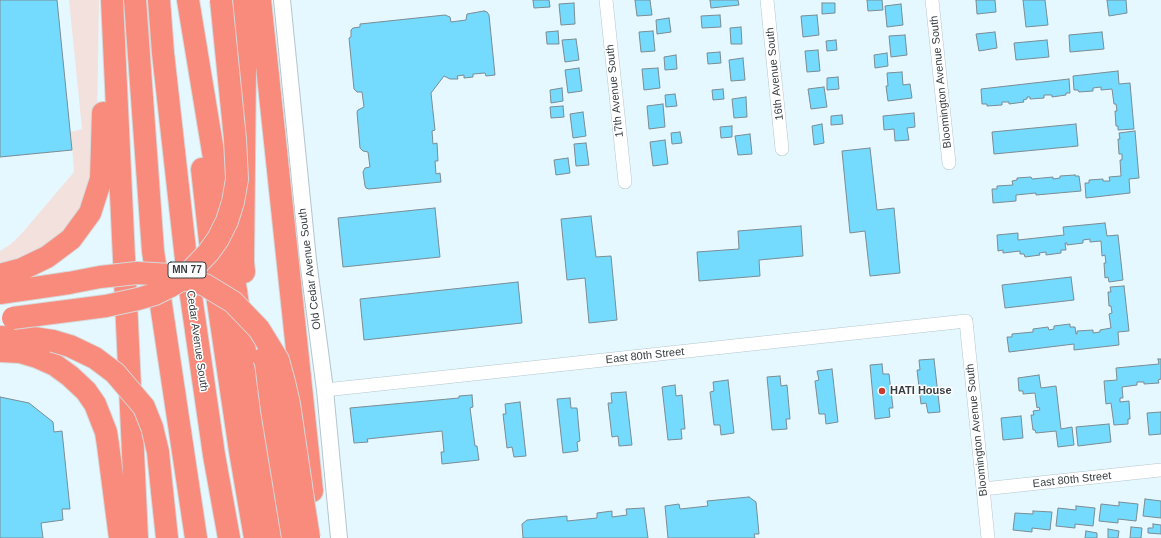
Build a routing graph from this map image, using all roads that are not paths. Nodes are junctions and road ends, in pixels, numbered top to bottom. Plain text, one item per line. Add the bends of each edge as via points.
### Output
1 (112, 0) edge
2 (135, 0) edge
3 (159, 0) edge
4 (186, 0) edge
5 (221, 0) edge
6 (238, 0) edge
7 (260, 0) edge
8 (282, 0) edge
9 (606, 0) edge
10 (767, 0) edge
11 (932, 0) edge
12 (113, 23) junction
13 (782, 149) dead end
14 (949, 164) dead end
15 (625, 182) dead end
16 (0, 275) edge
17 (69, 283) junction
18 (0, 293) edge
19 (6, 318) edge
20 (966, 321) joint
21 (0, 338) edge
22 (0, 350) edge
23 (128, 373) junction
24 (173, 389) junction
25 (325, 390) junction
26 (1161, 470) edge
27 (983, 489) junction
28 (269, 512) junction
29 (120, 538) edge
30 (137, 538) edge
31 (148, 538) edge
32 (167, 538) edge
33 (185, 538) edge
34 (196, 538) edge
35 (229, 538) edge
36 (254, 538) edge
37 (274, 538) edge
38 (293, 538) edge
39 (310, 538) edge
40 (316, 538) edge
41 (339, 538) edge
42 (988, 538) edge

1 - 12 highway
2 - 24 highway via 153,251
3 - 35 highway, Cedar Avenue South / MN 77 via 187,268 214,455
4 - 28 highway via 236,291
4 - 36 highway, MN 77 via 197,131 213,268
5 - 19 highway, bridge via 237,179 233,202 218,240 184,278 155,294 106,306
6 - 28 highway via 245,67 243,262
7 - 40 highway
8 - 25 street, Old Cedar Avenue South via 308,260
9 - 15 street, 17th Avenue South
10 - 13 street, 16th Avenue South
11 - 14 street, Bloomington Avenue South
12 - 16 highway via 105,60 102,179 90,213 71,239 47,257 22,269
12 - 23 highway
17 - 18 highway
17 - 38 highway, bridge via 173,284 202,294 227,311 251,333 266,363
17 - 39 highway, bridge via 137,273 170,275 205,286 233,302 259,329 278,360 286,389
20 - 25 street, East 80th Street
20 - 27 street, Bloomington Avenue South
21 - 32 highway, bridge via 33,338 70,346 115,373 144,407 158,452
22 - 29 highway via 20,352 55,365 81,386 95,404 106,432
23 - 30 highway
23 - 31 highway
24 - 33 highway
24 - 34 highway
25 - 41 street, Old Cedar Avenue South
26 - 27 street, East 80th Street
27 - 42 street, Bloomington Avenue South
28 - 37 highway

